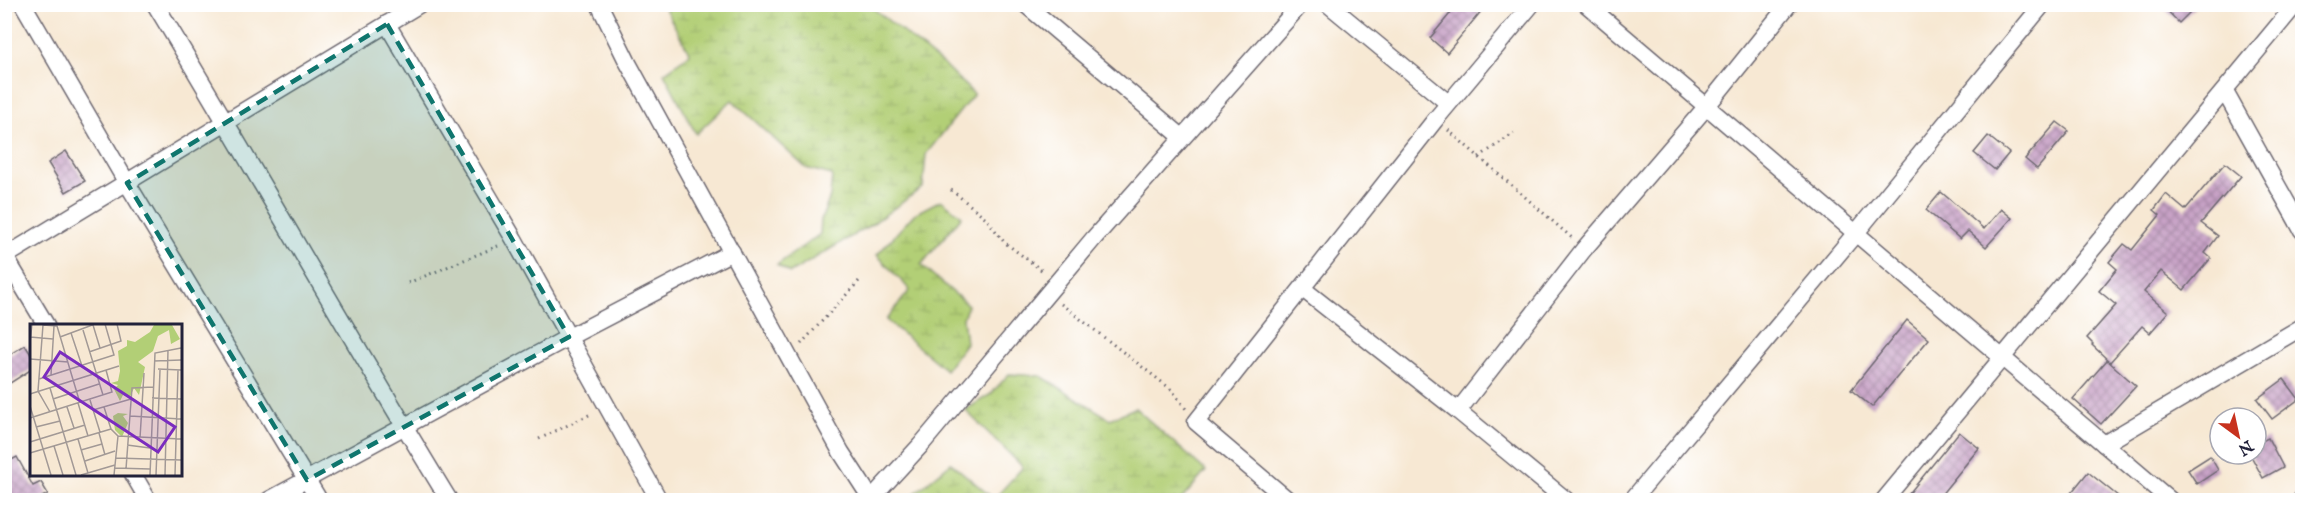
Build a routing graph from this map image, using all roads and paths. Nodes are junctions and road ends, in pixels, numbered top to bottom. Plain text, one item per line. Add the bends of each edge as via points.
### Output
1 (23, 4) edge
2 (155, 4) edge
3 (420, 4) edge
4 (599, 4) edge
5 (1024, 4) edge
6 (1301, 4) edge
7 (1328, 4) edge
8 (1532, 4) edge
9 (1586, 4) edge
10 (1789, 4) edge
11 (2043, 4) edge
12 (2296, 4) edge
13 (387, 24) junction
14 (2225, 92) junction
15 (1448, 104) junction
16 (1707, 106) junction
17 (1435, 120) junction
18 (228, 123) junction
19 (1514, 133) dead end
20 (1182, 137) junction
21 (1479, 157) junction
22 (127, 183) junction
23 (951, 190) dead end
24 (2302, 230) edge
25 (1855, 234) junction
26 (513, 239) junction
27 (1584, 249) junction
28 (732, 252) junction
29 (5, 256) edge
30 (859, 281) dead end
31 (408, 283) dead end
32 (1052, 288) junction
33 (1303, 289) junction
34 (45, 324) edge
35 (2302, 327) edge
36 (569, 337) junction
37 (2002, 357) junction
38 (789, 358) junction
39 (606, 407) junction
40 (1458, 411) junction
41 (1196, 422) junction
42 (405, 428) junction
43 (539, 439) dead end
44 (2104, 444) junction
45 (134, 475) edge
46 (307, 480) junction
47 (871, 500) edge
48 (148, 501) edge
49 (269, 501) edge
50 (320, 501) edge
51 (449, 501) edge
52 (659, 501) edge
53 (1288, 501) edge
54 (1566, 501) edge
55 (1632, 501) edge
56 (1884, 501) edge
57 (2170, 501) edge

1 - 22 street
2 - 18 street
3 - 13 street
4 - 28 street
5 - 20 street
6 - 20 street
7 - 15 street
8 - 15 street
9 - 16 street
10 - 16 street
11 - 25 street
12 - 14 street
13 - 18 street
13 - 26 street
14 - 24 street
14 - 37 street
15 - 17 street
16 - 25 street
16 - 27 street
17 - 21 path
17 - 33 street
18 - 22 street
18 - 42 street
19 - 21 path
20 - 32 street
21 - 27 path
22 - 29 street
22 - 46 street
23 - 32 path via 986,218 1004,242
25 - 37 street
25 - 55 street
26 - 31 path
26 - 36 street
27 - 40 street
28 - 36 street
28 - 38 street
29 - 34 street
30 - 38 path
32 - 41 path via 1172,390
32 - 47 street
33 - 40 street
33 - 41 street
35 - 44 street
36 - 39 street
36 - 42 street
37 - 44 street
37 - 56 street
38 - 47 street
39 - 43 path
39 - 52 street
40 - 54 street
41 - 53 street
42 - 46 street
42 - 51 street
44 - 57 street
45 - 48 street
46 - 49 street
46 - 50 street

